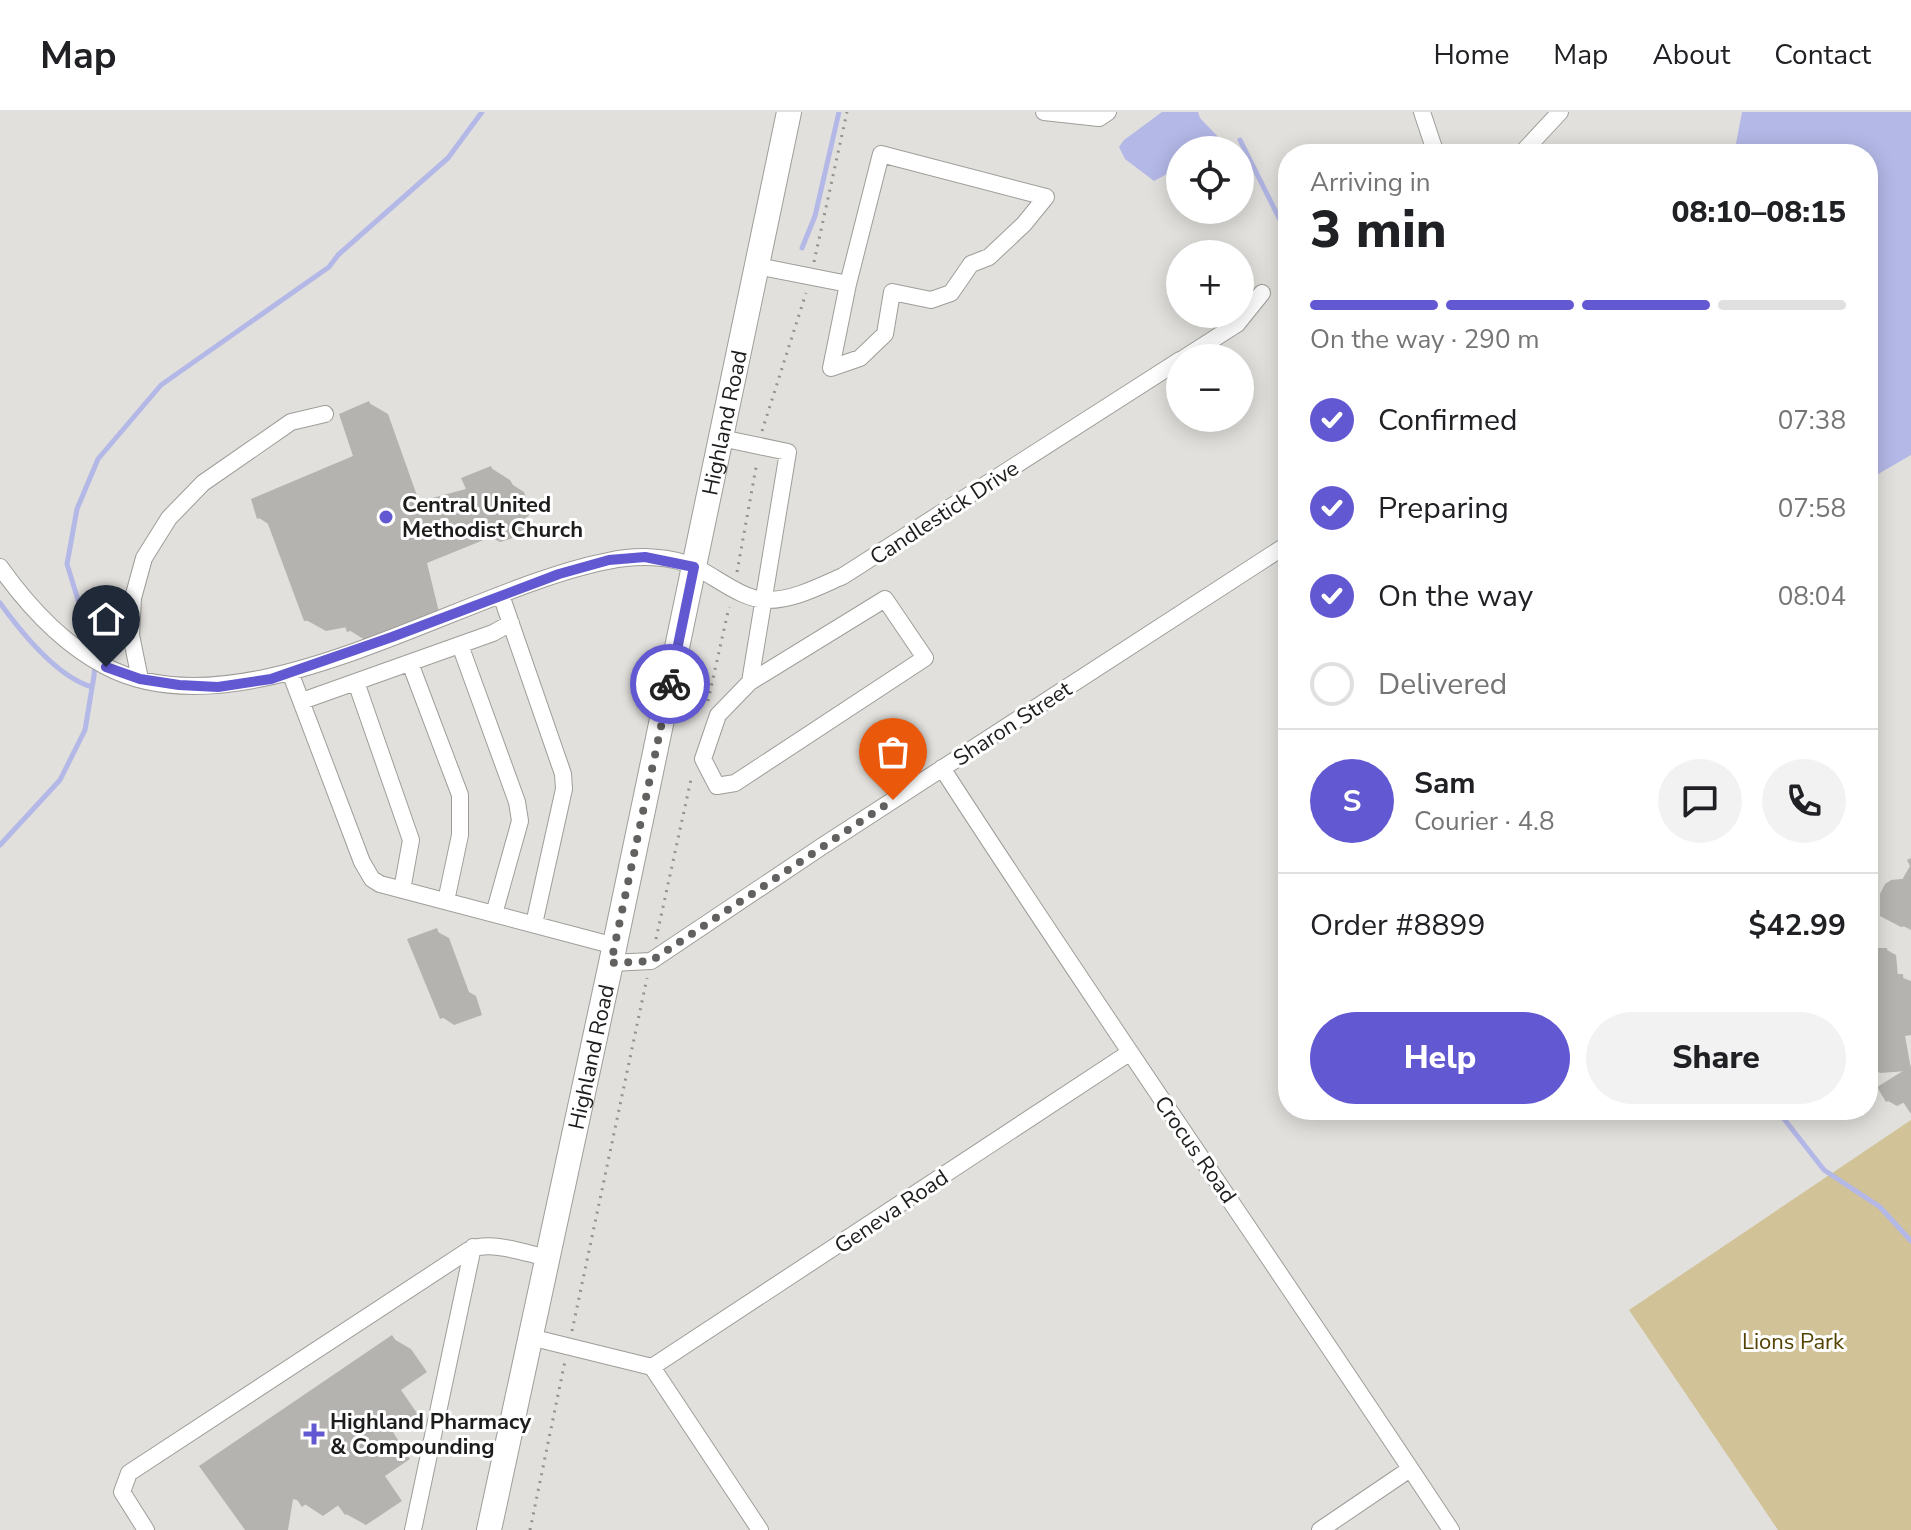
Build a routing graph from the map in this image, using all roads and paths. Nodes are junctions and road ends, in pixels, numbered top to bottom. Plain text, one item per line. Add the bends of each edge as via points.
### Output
1 (789, 112) edge
2 (847, 112) edge
3 (1044, 112) edge
4 (1108, 112) edge
5 (1422, 112) edge
6 (1560, 112) edge
7 (1433, 144) edge
8 (1530, 144) edge
9 (757, 266) junction
10 (811, 277) junction
11 (848, 284) junction
12 (1262, 293) dead end
13 (1206, 344) edge
14 (1166, 369) edge
15 (325, 414) dead end
16 (721, 438) junction
17 (760, 447) junction
18 (1278, 550) edge
19 (0, 567) edge
20 (694, 567) junction
21 (733, 589) junction
22 (501, 595) junction
23 (765, 600) junction
24 (511, 623) junction
25 (460, 645) junction
26 (410, 663) junction
27 (290, 672) junction
28 (140, 679) junction
29 (356, 682) junction
30 (750, 682) junction
31 (302, 701) junction
32 (706, 713) dead end
33 (942, 768) junction
34 (692, 775) dead end
35 (402, 890) junction
36 (446, 901) junction
37 (494, 914) junction
38 (534, 924) junction
39 (613, 955) junction
40 (651, 961) junction
41 (1129, 1053) junction
42 (473, 1247) junction
43 (548, 1258) junction
44 (530, 1337) junction
45 (569, 1345) junction
46 (652, 1367) junction
47 (1410, 1469) junction
48 (146, 1530) edge
49 (413, 1530) edge
50 (489, 1530) edge
51 (530, 1530) edge
52 (760, 1530) edge
53 (1320, 1530) edge
54 (1451, 1530) edge

1 - 9 highway, Highland Road
2 - 10 path
3 - 4 street via 1099,118
5 - 7 street
6 - 8 street
9 - 10 street
9 - 16 highway, Highland Road
10 - 11 street
10 - 17 path
11 - 11 street via 831,368 860,358 885,334 892,292 931,300 951,293 971,264 989,257 1046,197 881,154
12 - 13 street, Candlestick Drive via 1237,324
14 - 23 street, Candlestick Drive via 843,576
15 - 28 street via 291,422 203,483 169,518 144,558 133,598 131,635
16 - 17 street
16 - 20 highway, Highland Road
17 - 21 path
17 - 23 street via 788,452
18 - 33 street, Sharon Street
19 - 28 street via 46,622 80,651
20 - 21 street
20 - 22 street via 645,557 609,560
20 - 39 highway, Highland Road
21 - 23 street
21 - 32 path
22 - 24 street
22 - 27 street
23 - 30 street
24 - 25 street
24 - 38 street via 563,774
25 - 26 street
25 - 37 street via 520,821
26 - 29 street
26 - 36 street via 460,795 460,835
27 - 28 street via 218,687
27 - 31 street
29 - 31 street
29 - 35 street via 411,840
30 - 30 street via 718,715 703,759 717,786 735,783 925,658 885,599
31 - 35 street via 362,862 372,879
33 - 40 street, Sharon Street
33 - 41 street, Crocus Road
34 - 40 path
35 - 36 street
36 - 37 street
37 - 38 street
38 - 39 street
39 - 40 street
39 - 43 highway, Highland Road
40 - 45 path
41 - 46 street, Geneva Road
41 - 47 street, Crocus Road
42 - 43 street
42 - 48 street via 129,1473 122,1492
42 - 49 street
43 - 44 highway, Highland Road
44 - 45 street
44 - 50 highway, Highland Road
45 - 46 street
45 - 51 path
46 - 52 street
47 - 53 street
47 - 54 street, Crocus Road

